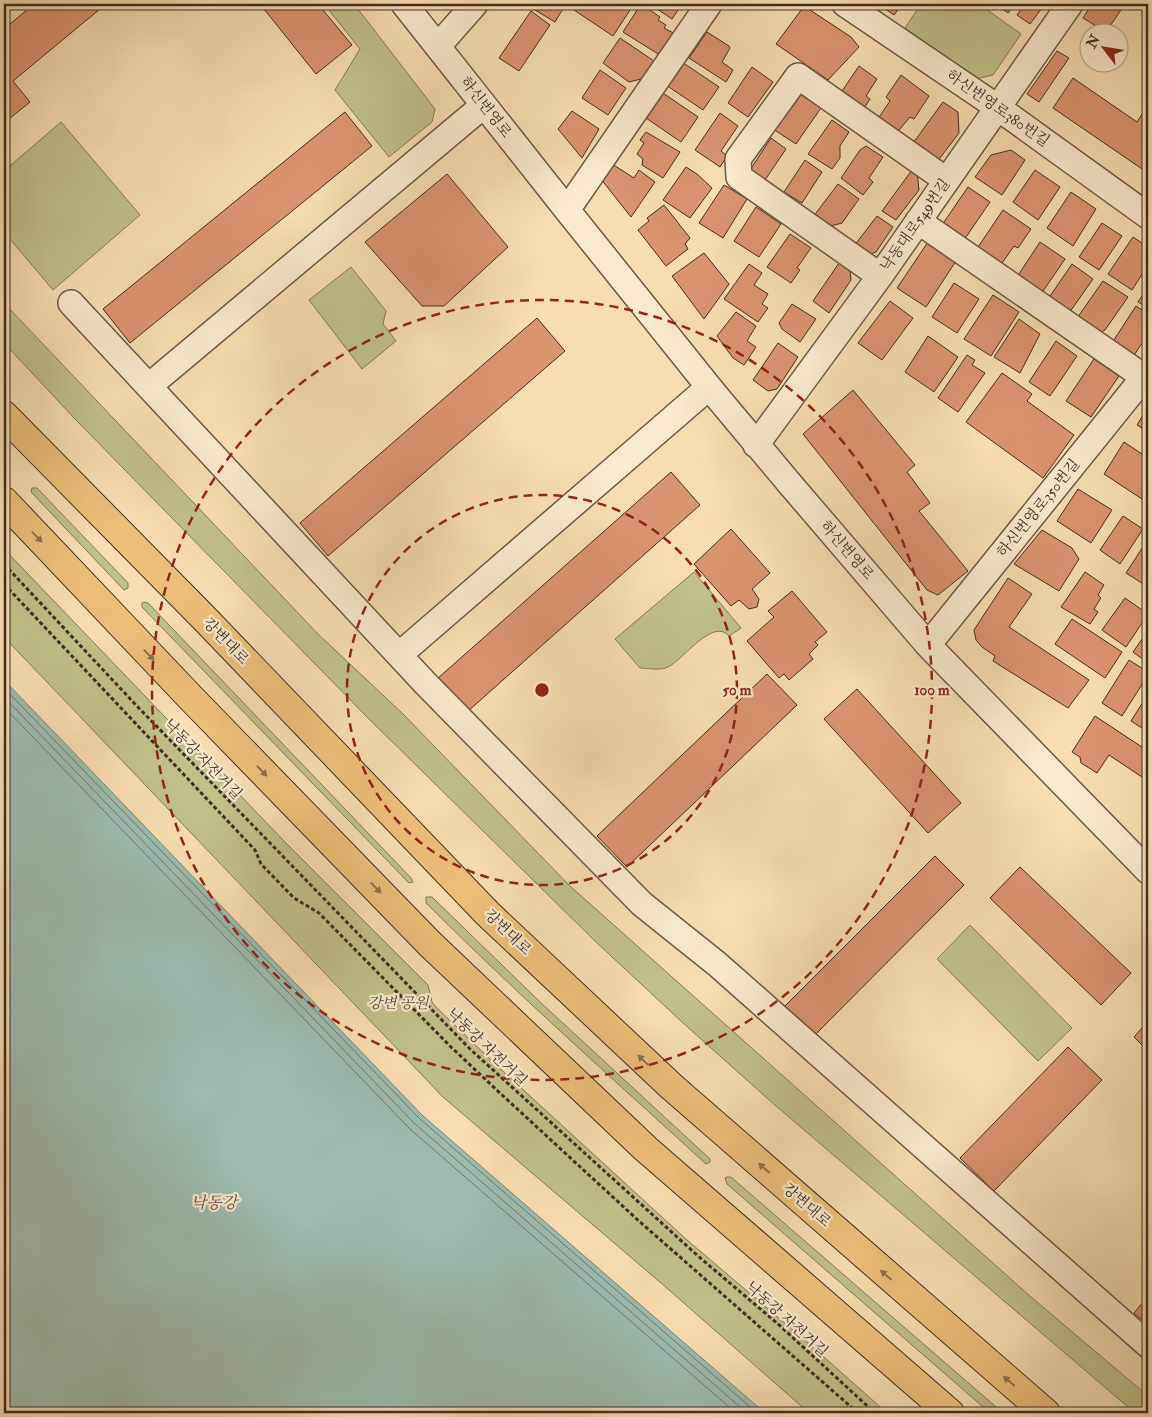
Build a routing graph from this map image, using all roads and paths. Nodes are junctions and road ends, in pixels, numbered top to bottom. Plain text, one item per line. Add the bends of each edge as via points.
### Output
1 (404, 4) edge
2 (475, 4) edge
3 (709, 4) edge
4 (845, 4) edge
5 (1070, 4) edge
6 (438, 46) junction
7 (484, 105) junction
8 (997, 107) junction
9 (946, 180) junction
10 (567, 210) junction
11 (1148, 216) edge
12 (918, 221) junction
13 (880, 276) junction
14 (70, 303) dead end
15 (1146, 375) edge
16 (149, 386) junction
17 (709, 387) junction
18 (4, 415) edge
19 (756, 445) junction
20 (4, 502) edge
21 (4, 564) edge
22 (4, 584) edge
23 (928, 645) junction
24 (400, 655) junction
25 (1146, 865) edge
26 (1148, 1345) edge
27 (858, 1413) edge
28 (875, 1413) edge
29 (950, 1413) edge
30 (1046, 1413) edge

1 - 6 street, 하신번영로
2 - 6 street
3 - 10 street
4 - 8 street, 하신번영로380번길
5 - 8 street, 낙동대로549번길
6 - 7 street, 하신번영로
7 - 10 street, 하신번영로
7 - 16 street
8 - 9 street, 낙동대로549번길
8 - 11 street, 하신번영로380번길
9 - 12 street, 낙동대로549번길
9 - 13 street via 798,76 738,159 740,177
10 - 17 street, 하신번영로
12 - 13 street, 낙동대로549번길
12 - 15 street
13 - 19 street, 낙동대로549번길
14 - 16 street
15 - 23 street, 하신번영로350번길
16 - 24 street
17 - 19 street, 하신번영로
17 - 24 street
30 -> 18 main road, 강변대로 via 672,1088 488,914
19 - 23 street, 하신번영로
20 -> 29 main road via 438,950 646,1148
21 - 28 path, 낙동강 자전거길 via 134,704 470,1049
22 - 27 path via 255,850 260,864 294,898 319,913 451,1047 640,1222
23 - 25 street, 하신번영로
24 - 26 street via 642,904 721,968

